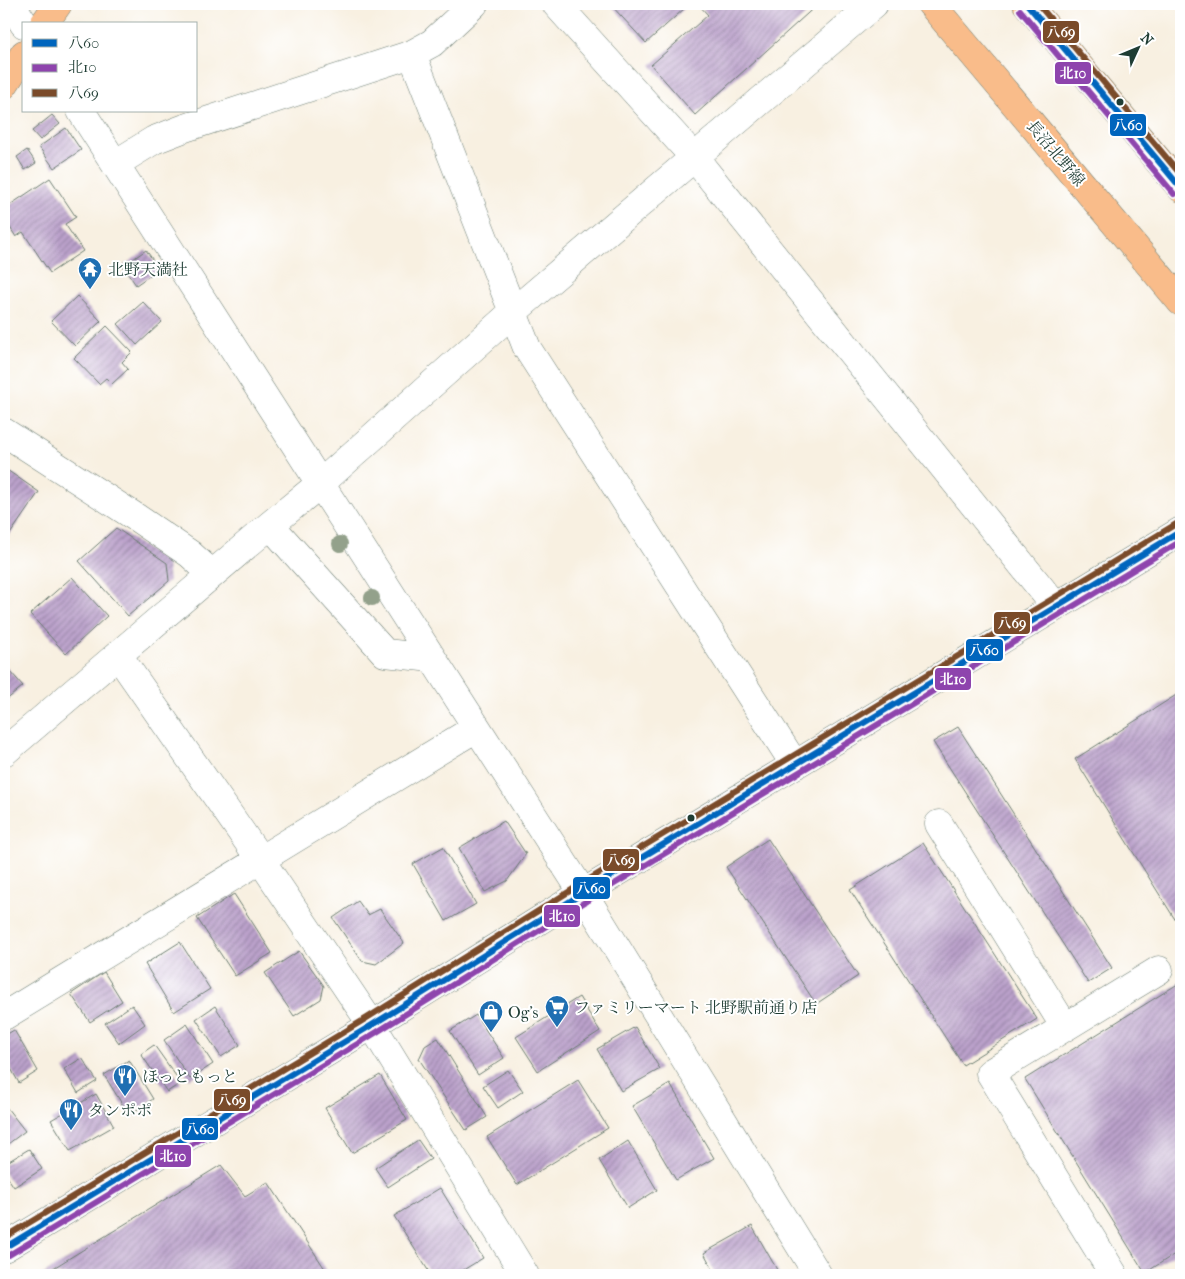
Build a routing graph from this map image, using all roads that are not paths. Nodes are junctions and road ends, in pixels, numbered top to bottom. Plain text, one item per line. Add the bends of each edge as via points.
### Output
1 (11, 4) edge
2 (58, 4) edge
3 (474, 4) edge
4 (556, 4) edge
5 (874, 4) edge
6 (931, 4) edge
7 (1027, 4) edge
8 (23, 22) edge
9 (45, 22) edge
10 (412, 54) junction
11 (22, 57) edge
12 (4, 85) edge
13 (82, 112) edge
14 (694, 157) junction
15 (115, 164) junction
16 (1181, 188) edge
17 (1181, 302) edge
18 (512, 313) junction
19 (4, 432) edge
20 (321, 483) junction
21 (270, 525) junction
22 (1181, 530) edge
23 (212, 574) junction
24 (1056, 607) junction
25 (118, 655) junction
26 (432, 658) junction
27 (476, 728) junction
28 (4, 752) edge
29 (795, 765) junction
30 (939, 824) dead end
31 (260, 859) junction
32 (583, 893) junction
33 (1159, 970) dead end
34 (4, 1016) edge
35 (372, 1025) junction
36 (1065, 1027) junction
37 (6, 1242) edge
38 (519, 1273) edge
39 (818, 1275) edge
40 (1114, 1275) edge

1 - 8 street
2 - 9 main road
3 - 10 street via 432,43
4 - 14 street
5 - 14 street
6 - 17 main road, 長沼北野線
7 - 16 main road
10 - 15 street via 185,128 154,140
10 - 18 street
11 - 12 main road
13 - 15 street
14 - 18 street
14 - 24 street
15 - 20 street
18 - 20 street
18 - 29 street via 527,348
19 - 23 street via 190,554
20 - 21 street
20 - 26 street
21 - 23 street
21 - 26 street via 384,653
22 - 24 street
23 - 25 street
24 - 29 street
25 - 28 street
25 - 31 street
26 - 27 street
27 - 31 street
27 - 32 street
29 - 32 street
30 - 36 street
31 - 34 street
31 - 35 street
32 - 35 street
32 - 39 street
33 - 36 street
35 - 37 street
35 - 38 street
36 - 40 street via 990,1073

